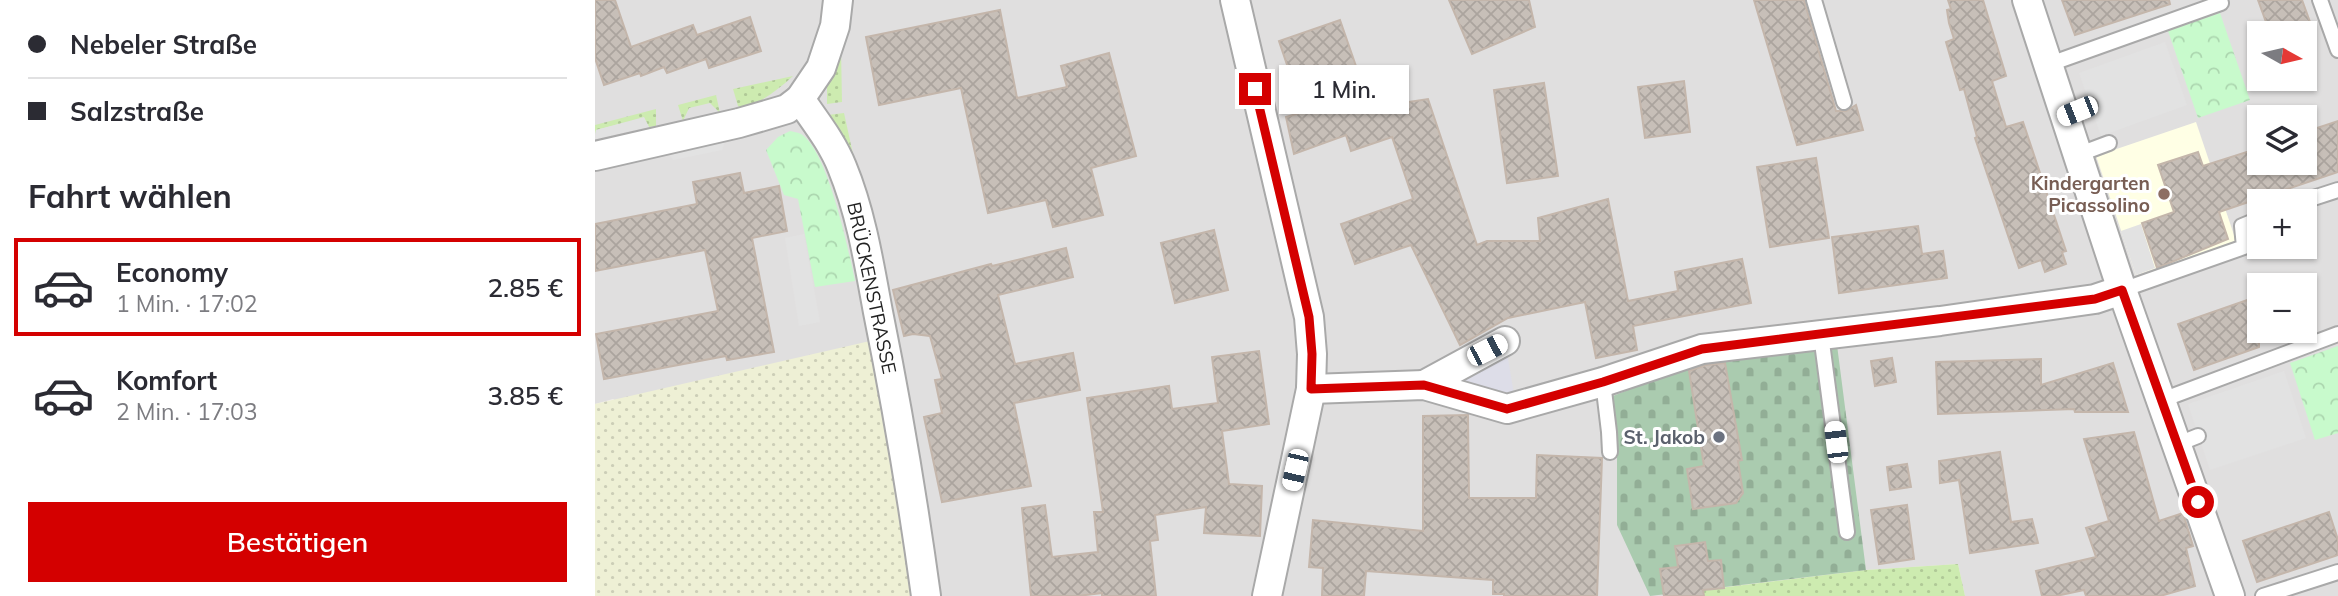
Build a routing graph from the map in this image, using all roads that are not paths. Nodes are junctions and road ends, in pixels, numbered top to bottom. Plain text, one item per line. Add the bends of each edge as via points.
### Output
1 (838, 0) edge
2 (1237, 0) edge
3 (1259, 0) edge
4 (1814, 0) edge
5 (2027, 0) edge
6 (2320, 0) edge
7 (2221, 3) dead end
8 (2338, 50) edge
9 (2047, 65) junction
10 (800, 99) junction
11 (1844, 102) dead end
12 (2090, 105) dead end
13 (2064, 116) junction
14 (2109, 143) dead end
15 (2077, 155) junction
16 (595, 156) edge
17 (2338, 190) edge
18 (2317, 197) edge
19 (2247, 224) edge
20 (2122, 290) junction
21 (2338, 334) edge
22 (1821, 335) junction
23 (1505, 341) dead end
24 (1603, 382) junction
25 (1424, 385) junction
26 (1311, 389) junction
27 (2162, 400) junction
28 (1610, 452) dead end
29 (1847, 532) dead end
30 (2338, 572) edge
31 (926, 596) edge
32 (1267, 596) edge
33 (2230, 596) edge
34 (2263, 596) edge

1 - 10 street via 821,68
2 - 3 street
2 - 26 street via 1309,317
4 - 11 lane
5 - 9 street
6 - 8 lane
7 - 9 lane
9 - 13 street
10 - 16 street via 787,110
10 - 31 street, BRÜCKENSTRASSE via 842,165 857,209 890,368
12 - 13 lane
13 - 15 street
14 - 15 lane
15 - 20 street
17 - 18 lane
19 - 20 lane via 2242,226 2244,247
20 - 22 street via 2095,299
20 - 27 street
21 - 27 lane
22 - 24 street via 1702,349
22 - 29 lane
23 - 25 street
24 - 25 street via 1507,409
24 - 28 lane
25 - 26 street
26 - 32 street
27 - 33 street via 2188,440
30 - 34 lane

